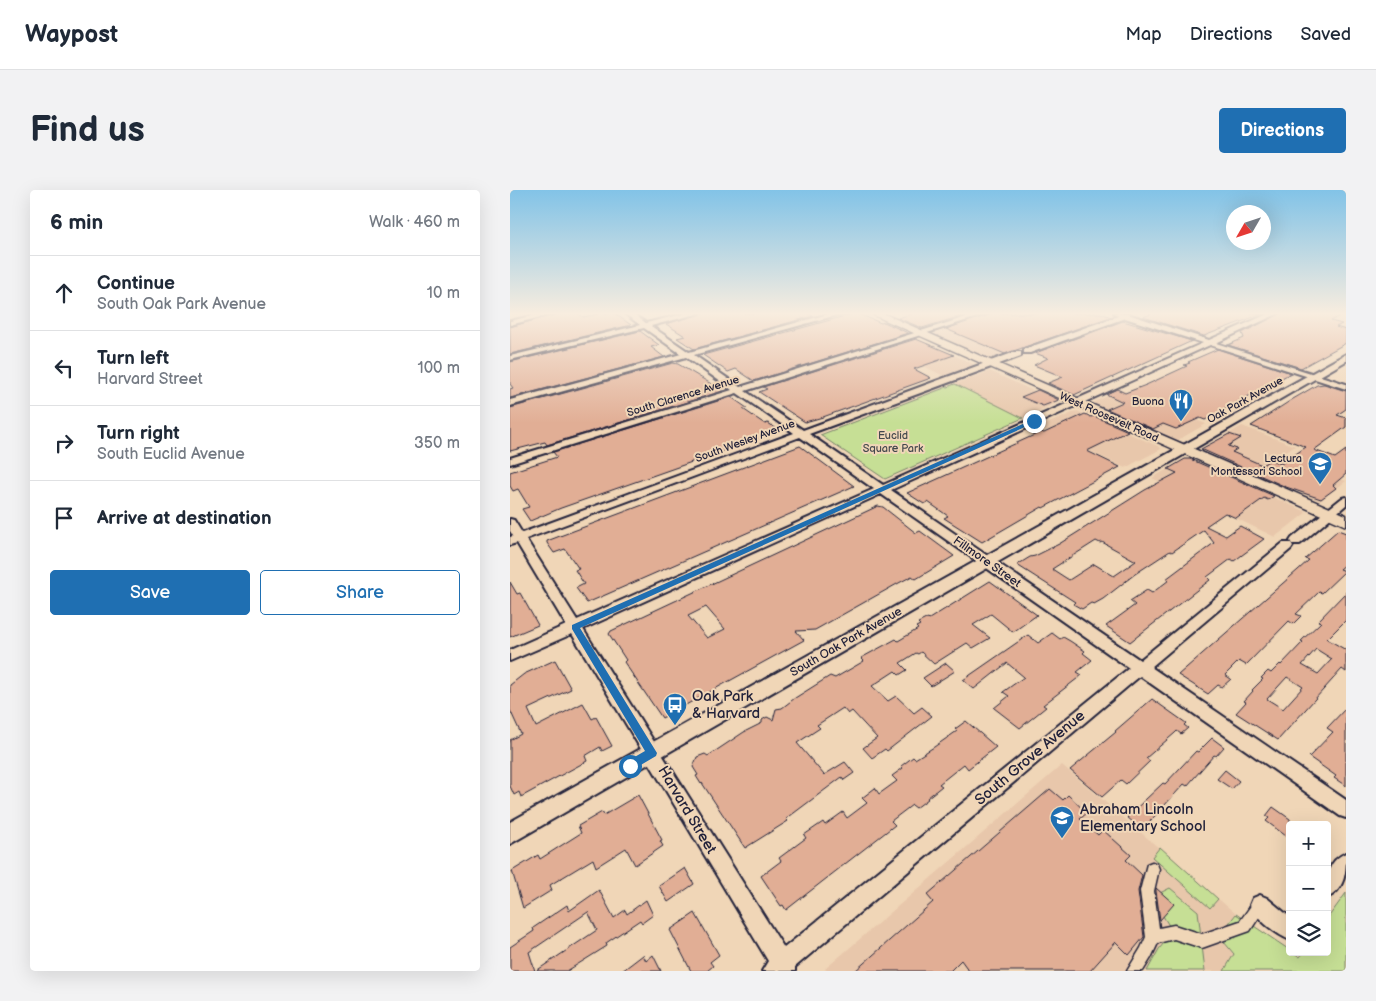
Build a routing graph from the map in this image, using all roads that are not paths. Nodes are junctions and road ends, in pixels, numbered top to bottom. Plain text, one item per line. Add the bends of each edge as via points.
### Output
1 (546, 349) edge
2 (680, 349) edge
3 (708, 349) edge
4 (870, 349) edge
5 (956, 349) edge
6 (1031, 349) edge
7 (1194, 349) edge
8 (1229, 349) edge
9 (1027, 351) dead end
10 (1018, 354) dead end
11 (688, 355) junction
12 (1346, 357) edge
13 (510, 358) edge
14 (989, 364) junction
15 (1312, 376) junction
16 (1346, 387) edge
17 (739, 390) junction
18 (1076, 402) junction
19 (510, 403) edge
20 (802, 434) junction
21 (1183, 450) junction
22 (510, 461) edge
23 (882, 489) junction
24 (1346, 500) edge
25 (1329, 514) junction
26 (1346, 521) edge
27 (510, 522) edge
28 (515, 539) edge
29 (986, 562) junction
30 (575, 627) junction
31 (510, 656) edge
32 (1139, 667) junction
33 (652, 753) junction
34 (1346, 810) edge
35 (510, 834) edge
36 (1346, 862) edge
37 (1152, 869) dead end
38 (1331, 883) edge
39 (1260, 905) joint
40 (1286, 927) edge
41 (1153, 937) junction
42 (780, 969) edge
43 (1134, 971) edge

1 - 13 street
2 - 11 street, Fillmore Street
3 - 11 street
4 - 17 street, South Clarence Avenue
5 - 14 main road, West Roosevelt Road
6 - 9 street
7 - 18 street
8 - 15 street
10 - 14 street, South Wesley Avenue
11 - 17 street, Fillmore Street
11 - 19 street
12 - 15 street, Oak Park Avenue
14 - 18 main road, West Roosevelt Road
14 - 20 street, South Wesley Avenue
15 - 16 street
15 - 21 street, Oak Park Avenue
17 - 20 street, Fillmore Street
17 - 22 street, South Clarence Avenue
18 - 21 main road, West Roosevelt Road
18 - 23 street
20 - 23 street, Fillmore Street
20 - 28 street, South Wesley Avenue
21 - 25 main road, West Roosevelt Road
21 - 29 street, South Oak Park Avenue
23 - 29 street, Fillmore Street
23 - 30 street
24 - 25 street, South Grove Avenue
25 - 26 main road, West Roosevelt Road
25 - 32 street, South Grove Avenue
27 - 28 street, Harvard Street
28 - 30 street, Harvard Street
29 - 32 street, Fillmore Street
29 - 33 street, South Oak Park Avenue
30 - 31 street
30 - 33 street, Harvard Street
32 - 34 street, Fillmore Street
32 - 42 street, South Grove Avenue
33 - 35 street, South Oak Park Avenue
33 - 42 street, Harvard Street
36 - 38 street
37 - 41 street via 1147,891
39 - 40 street
39 - 41 street via 1245,926 1202,941 1174,932
41 - 43 street

